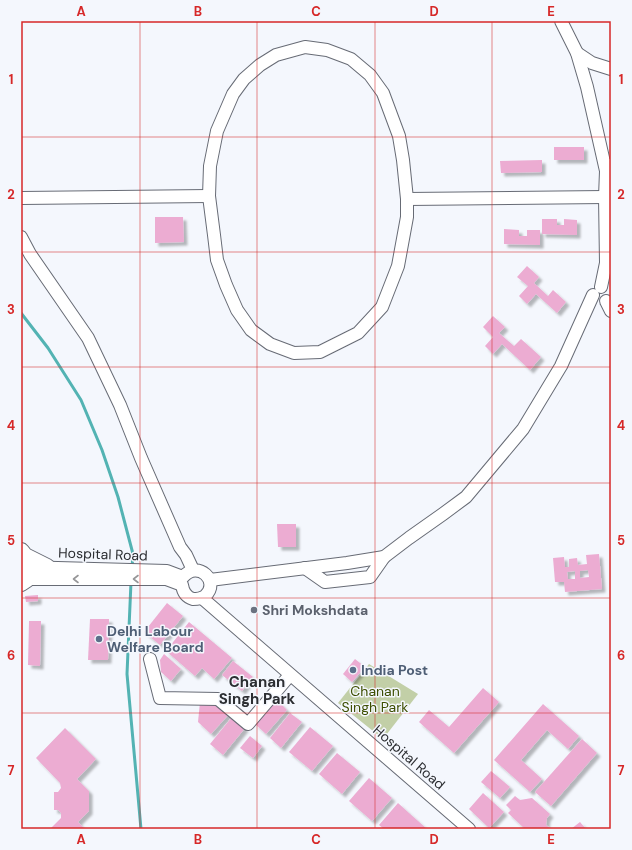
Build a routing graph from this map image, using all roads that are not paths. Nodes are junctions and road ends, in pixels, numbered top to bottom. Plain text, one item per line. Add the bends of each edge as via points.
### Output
1 (560, 21) edge
2 (577, 53) junction
3 (611, 69) edge
4 (611, 158) edge
5 (606, 171) junction
6 (209, 196) junction
7 (606, 197) junction
8 (21, 198) edge
9 (407, 199) junction
10 (21, 237) edge
11 (21, 551) edge
12 (384, 557) junction
13 (47, 567) junction
14 (305, 568) junction
15 (115, 574) junction
16 (22, 577) edge
17 (186, 578) junction
18 (210, 580) junction
19 (202, 598) junction
20 (150, 659) dead end
21 (290, 674) junction
22 (469, 829) edge

1 - 2 street
2 - 3 street via 592,63
2 - 5 street
4 - 5 street
5 - 7 street
6 - 8 street
6 - 9 street via 210,166 217,131 233,94 244,79 260,65 276,55 305,47 327,50 351,59 370,75 383,93 399,136
6 - 9 street via 217,260 237,310 251,330 270,344 294,353 320,352 358,332 382,307 398,266 407,217
7 - 9 street
7 - 12 street via 606,263 597,291 561,366 523,429 466,497
10 - 17 street via 88,338 120,405 180,547 186,555
11 - 13 main road via 25,556
12 - 14 street
12 - 14 street via 370,577 325,582
13 - 15 street, Hospital Road
13 - 16 street, Hospital Road
14 - 18 street
15 -> 16 street, Hospital Road
15 - 17 street, Hospital Road via 156,575 167,571
17 - 18 street via 201,571
17 - 19 street via 184,593 194,599
18 - 19 street via 208,592
19 - 21 street, Hospital Road
20 - 21 street via 160,698 218,698 248,724
21 - 22 street, Hospital Road

